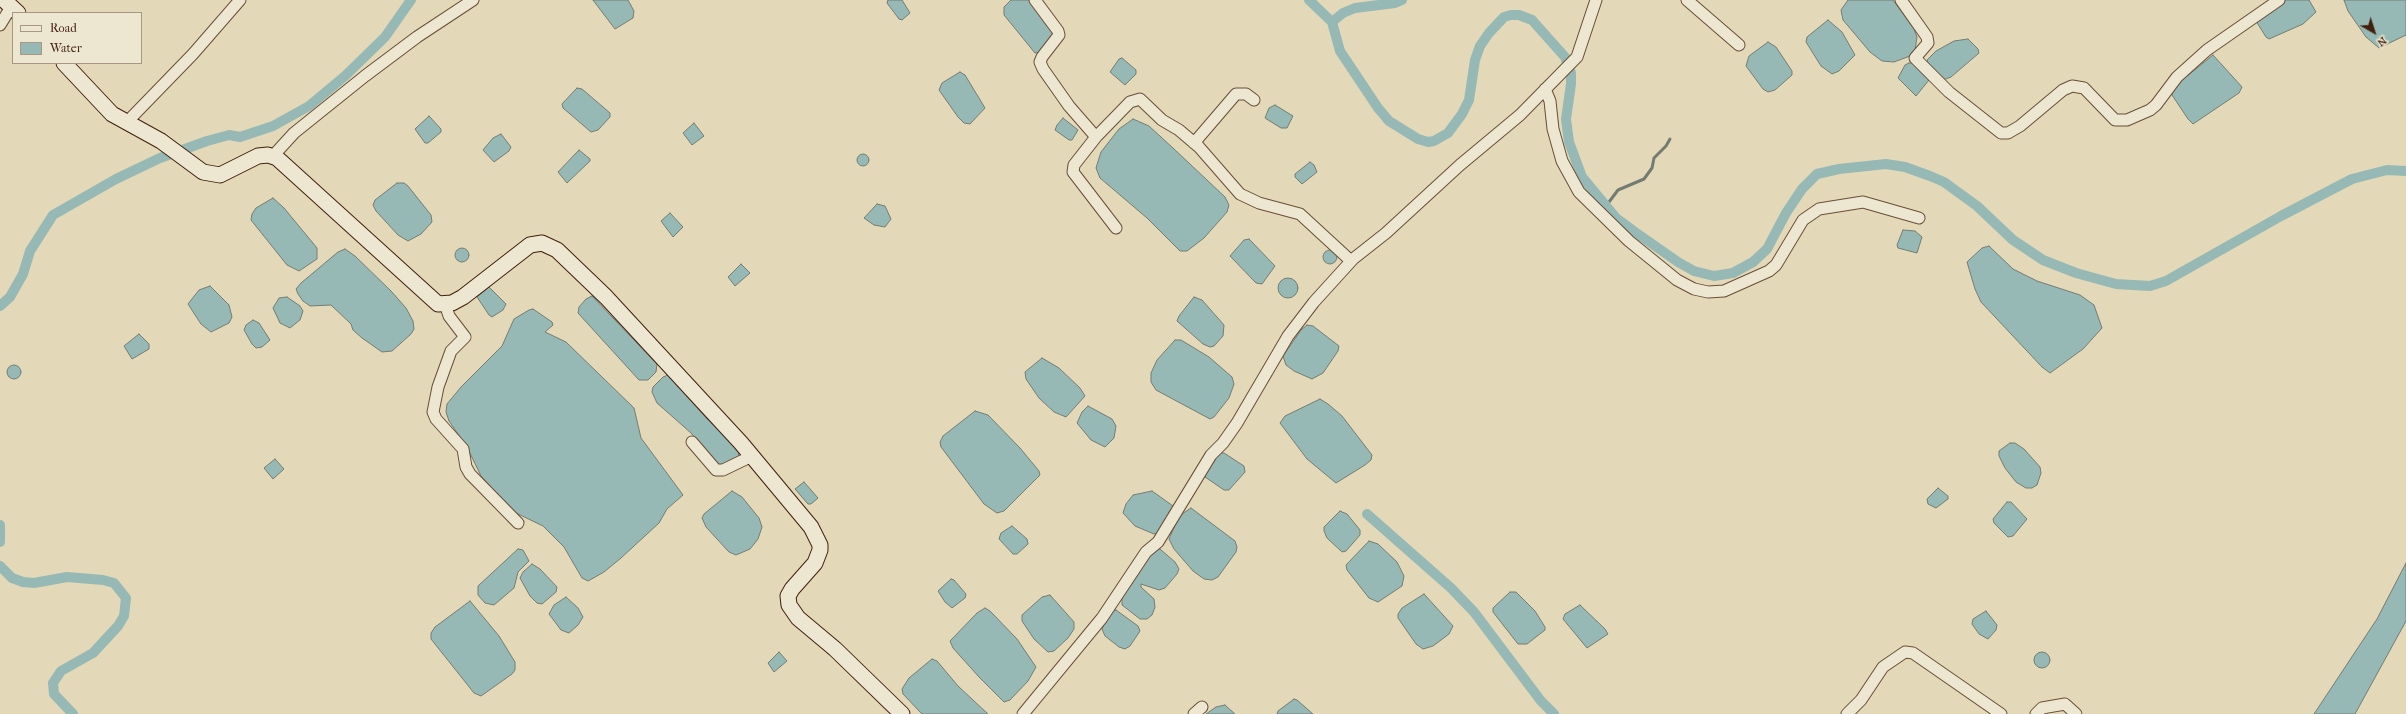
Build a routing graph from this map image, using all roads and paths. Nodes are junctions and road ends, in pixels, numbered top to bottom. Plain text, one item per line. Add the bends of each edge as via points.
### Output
1 (240, 0) edge
2 (473, 0) edge
3 (1035, 0) edge
4 (1596, 0) edge
5 (1687, 0) edge
6 (1901, 0) edge
7 (2279, 0) edge
8 (11, 6) edge
9 (0, 25) edge
10 (1740, 45) dead end
11 (65, 64) edge
12 (1545, 89) junction
13 (1254, 100) dead end
14 (127, 122) junction
15 (1096, 137) junction
16 (1194, 143) junction
17 (273, 156) junction
18 (1919, 218) dead end
19 (1116, 228) dead end
20 (1351, 261) junction
21 (445, 304) junction
22 (692, 442) dead end
23 (752, 456) junction
24 (518, 523) dead end
25 (902, 714) edge
26 (1023, 714) edge
27 (1847, 714) edge
28 (2000, 714) edge
29 (2036, 714) edge
30 (2076, 714) edge

1 - 14 street via 193,54
2 - 17 street via 365,76 294,133
3 - 15 street via 1059,36 1042,57 1040,62 1043,69 1069,106
4 - 12 street via 1576,57
5 - 10 street
6 - 7 street via 1927,37 1928,43 1915,58 1949,92 2001,133 2008,133 2062,90 2072,86 2084,88 2115,120 2127,120 2150,110 2177,77 2207,50
8 - 9 street
11 - 14 street via 104,106
12 - 18 street via 1550,101 1553,129 1562,161 1579,192 1629,241 1677,280 1694,289 1708,292 1724,291 1769,271 1776,265 1803,220 1819,209 1863,202
12 - 20 street via 1520,115
13 - 16 street via 1246,94 1236,94
14 - 17 street via 166,144 203,172 220,175 253,158
15 - 16 street via 1130,102 1140,99 1162,120
15 - 19 street via 1076,160 1073,172
16 - 20 street via 1240,194 1259,203 1300,214
17 - 21 street via 431,299 438,304
20 - 26 street via 1288,336 1237,423 1223,443 1211,454 1158,542 1146,552 1102,618
21 - 23 street via 463,297 530,245 542,243 552,247 606,298
21 - 24 street via 449,316 465,337 451,352 432,412 464,449 466,467 470,474
22 - 23 street via 716,470 723,470
23 - 25 street via 811,527 820,545 815,563 788,596 789,605 798,618 835,649
27 - 28 street via 1861,700 1883,667 1905,652 1913,652
29 - 30 street via 2042,708 2065,704

